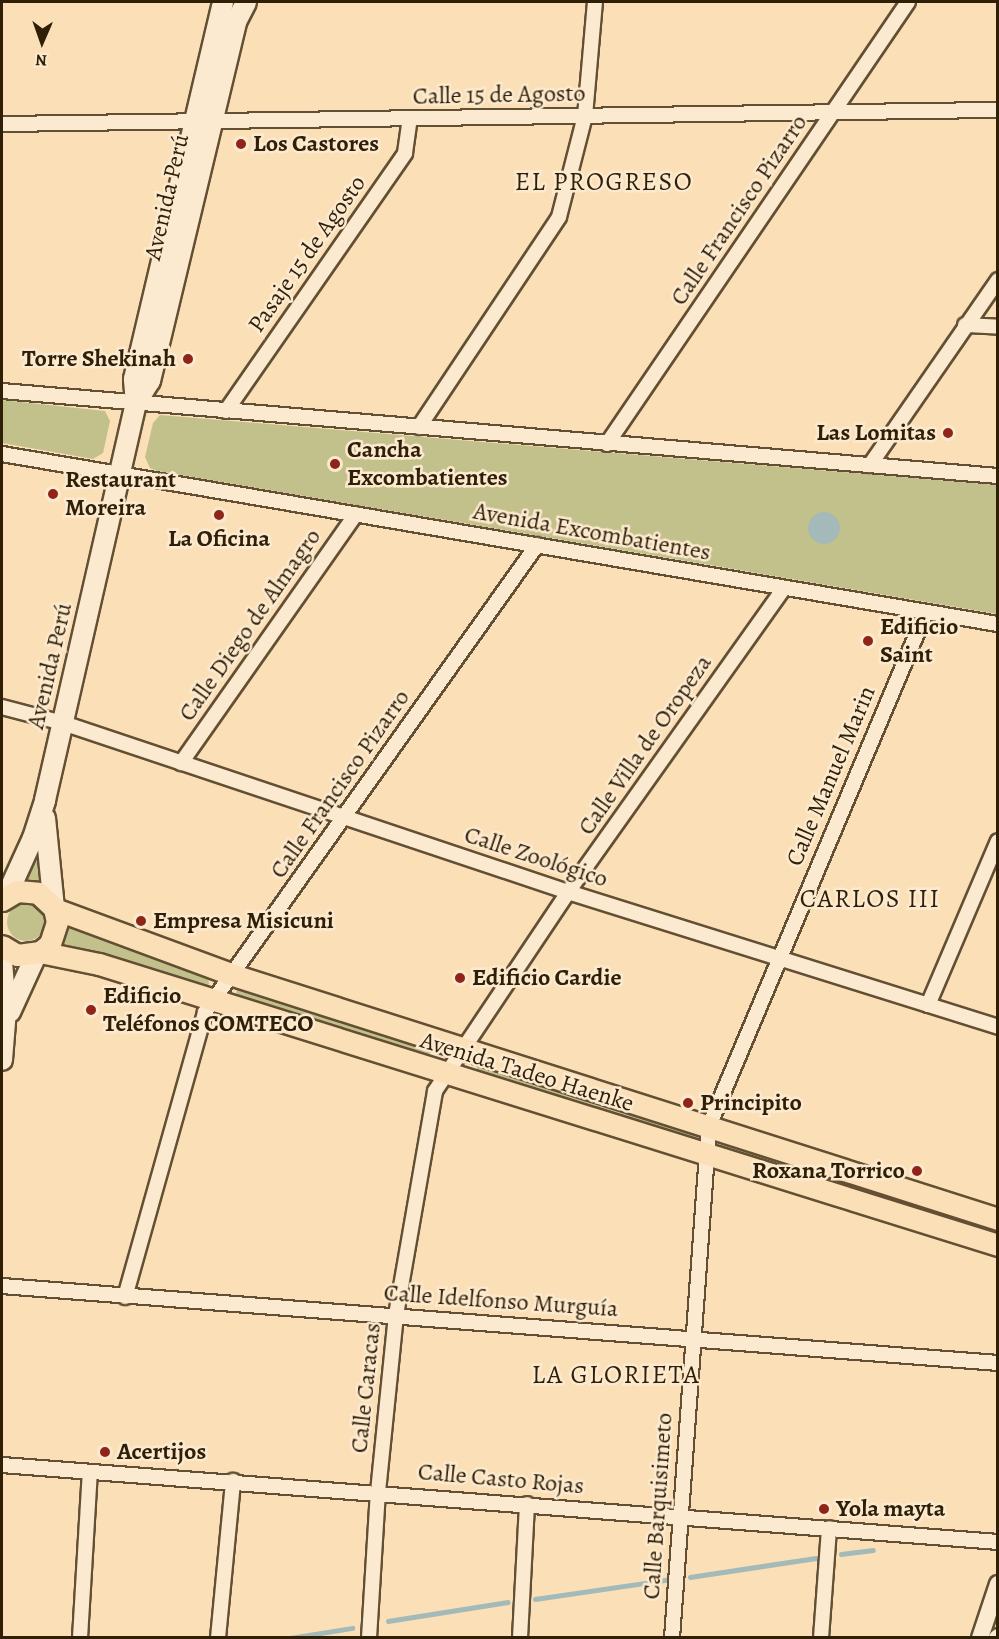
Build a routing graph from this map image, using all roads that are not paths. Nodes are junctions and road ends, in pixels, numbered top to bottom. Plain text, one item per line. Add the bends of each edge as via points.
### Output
1 (223, 2) edge
2 (246, 2) edge
3 (595, 2) edge
4 (908, 2) edge
5 (998, 110) edge
6 (832, 114) junction
7 (585, 116) junction
8 (410, 118) junction
9 (203, 121) junction
10 (2, 124) edge
11 (998, 280) edge
12 (965, 325) junction
13 (998, 327) edge
14 (2, 391) edge
15 (136, 403) junction
16 (226, 411) junction
17 (419, 427) junction
18 (607, 444) junction
19 (2, 454) edge
20 (870, 465) junction
21 (120, 473) junction
22 (998, 476) edge
23 (356, 514) junction
24 (537, 545) junction
25 (784, 588) junction
26 (926, 612) junction
27 (998, 624) edge
28 (2, 707) edge
29 (63, 723) junction
30 (180, 763) junction
31 (45, 800) junction
32 (342, 817) junction
33 (998, 841) edge
34 (568, 892) junction
35 (4, 897) edge
36 (54, 909) junction
37 (2, 946) edge
38 (39, 952) junction
39 (778, 956) junction
40 (2, 962) edge
41 (233, 975) junction
42 (213, 1000) junction
43 (928, 1005) junction
44 (5, 1026) junction
45 (998, 1027) edge
46 (461, 1046) junction
47 (2, 1060) edge
48 (443, 1073) junction
49 (709, 1126) junction
50 (706, 1155) junction
51 (998, 1219) edge
52 (998, 1245) edge
53 (2, 1286) edge
54 (125, 1297) junction
55 (396, 1316) junction
56 (693, 1338) junction
57 (998, 1363) edge
58 (2, 1466) edge
59 (90, 1472) junction
60 (233, 1482) junction
61 (378, 1492) junction
62 (527, 1504) junction
63 (680, 1516) junction
64 (829, 1528) junction
65 (998, 1542) edge
66 (998, 1584) edge
67 (80, 1638) edge
68 (218, 1638) edge
69 (369, 1638) edge
70 (520, 1638) edge
71 (672, 1638) edge
72 (821, 1638) edge
73 (980, 1638) edge

1 - 9 main road, Avenida Perú
2 - 9 main road, Avenida Perú
3 - 7 street
4 - 6 street, Calle Francisco Pizarro
5 - 6 street, Calle 15 de Agosto
6 - 7 street, Calle 15 de Agosto
6 - 18 street, Calle Francisco Pizarro
7 - 8 street, Calle 15 de Agosto
7 - 17 street via 559,217
8 - 9 street, Calle 15 de Agosto
8 - 16 street, Pasaje 15 de Agosto via 405,153
9 - 10 street, Calle 15 de Agosto
9 - 15 main road, Avenida Perú via 134,379
11 - 12 street
12 - 13 street
12 - 20 street
14 - 15 street
15 - 16 street
15 - 21 main road, Avenida Perú
16 - 17 street
17 - 18 street
18 - 20 street
19 - 21 street, Avenida Excombatientes
20 - 22 street
21 - 23 street, Avenida Excombatientes
21 - 29 main road, Avenida Perú
23 - 24 street, Avenida Excombatientes
23 - 30 street, Calle Diego de Almagro
24 - 25 street, Avenida Excombatientes
24 - 32 street, Calle Francisco Pizarro
25 - 26 street, Avenida Excombatientes
25 - 34 street, Calle Villa de Oropeza
26 - 27 street, Avenida Excombatientes
26 - 39 street, Calle Manuel Marin
28 - 29 street, Calle Zoológico
29 - 30 street, Calle Zoológico
29 - 31 main road, Avenida Perú
30 - 32 street, Calle Zoológico
31 - 35 main road, Avenida Perú via 33,838
31 - 36 main road, Avenida Perú
32 - 34 street, Calle Zoológico
32 - 41 street, Calle Francisco Pizarro
33 - 43 street
34 - 39 street, Calle Zoológico
34 - 46 street, Calle Villa de Oropeza
35 - 36 main road, Avenida Tadeo Haenke via 28,890 38,893
36 - 38 main road via 56,934
36 - 41 main road, Avenida Tadeo Haenke
37 - 38 main road, Avenida Tadeo Haenke via 17,955
38 - 42 main road, Avenida Tadeo Haenke via 80,959
38 - 44 main road via 15,996
39 - 43 street, Calle Zoológico
39 - 49 street, Calle Manuel Marin
40 - 44 main road
41 - 42 street, Calle Francisco Pizarro
41 - 46 main road, Avenida Tadeo Haenke
42 - 48 main road, Avenida Tadeo Haenke
42 - 54 street, Calle Francisco Pizarro via 205,1012
43 - 45 street, Calle Zoológico
44 - 47 main road
46 - 48 street, Calle Caracas
46 - 49 main road, Avenida Tadeo Haenke
48 - 50 main road, Avenida Tadeo Haenke
48 - 55 street, Calle Caracas via 435,1091
49 - 50 street, Calle Barquisimeto
49 - 51 main road, Avenida Tadeo Haenke
50 - 52 main road, Avenida Tadeo Haenke
50 - 56 street, Calle Barquisimeto
53 - 54 street, Calle Idelfonso Murguía
54 - 55 street, Calle Idelfonso Murguía
55 - 56 street, Calle Idelfonso Murguía
55 - 61 street, Calle Caracas
56 - 57 street, Calle Idelfonso Murguía
56 - 63 street, Calle Barquisimeto
58 - 59 street, Calle Casto Rojas
59 - 60 street, Calle Casto Rojas
59 - 67 street
60 - 61 street, Calle Casto Rojas
60 - 68 street
61 - 62 street, Calle Casto Rojas
61 - 69 street, Calle Caracas
62 - 63 street, Calle Casto Rojas
62 - 70 street
63 - 64 street, Calle Casto Rojas
63 - 71 street, Calle Barquisimeto
64 - 65 street, Calle Casto Rojas
64 - 72 street
66 - 73 street

